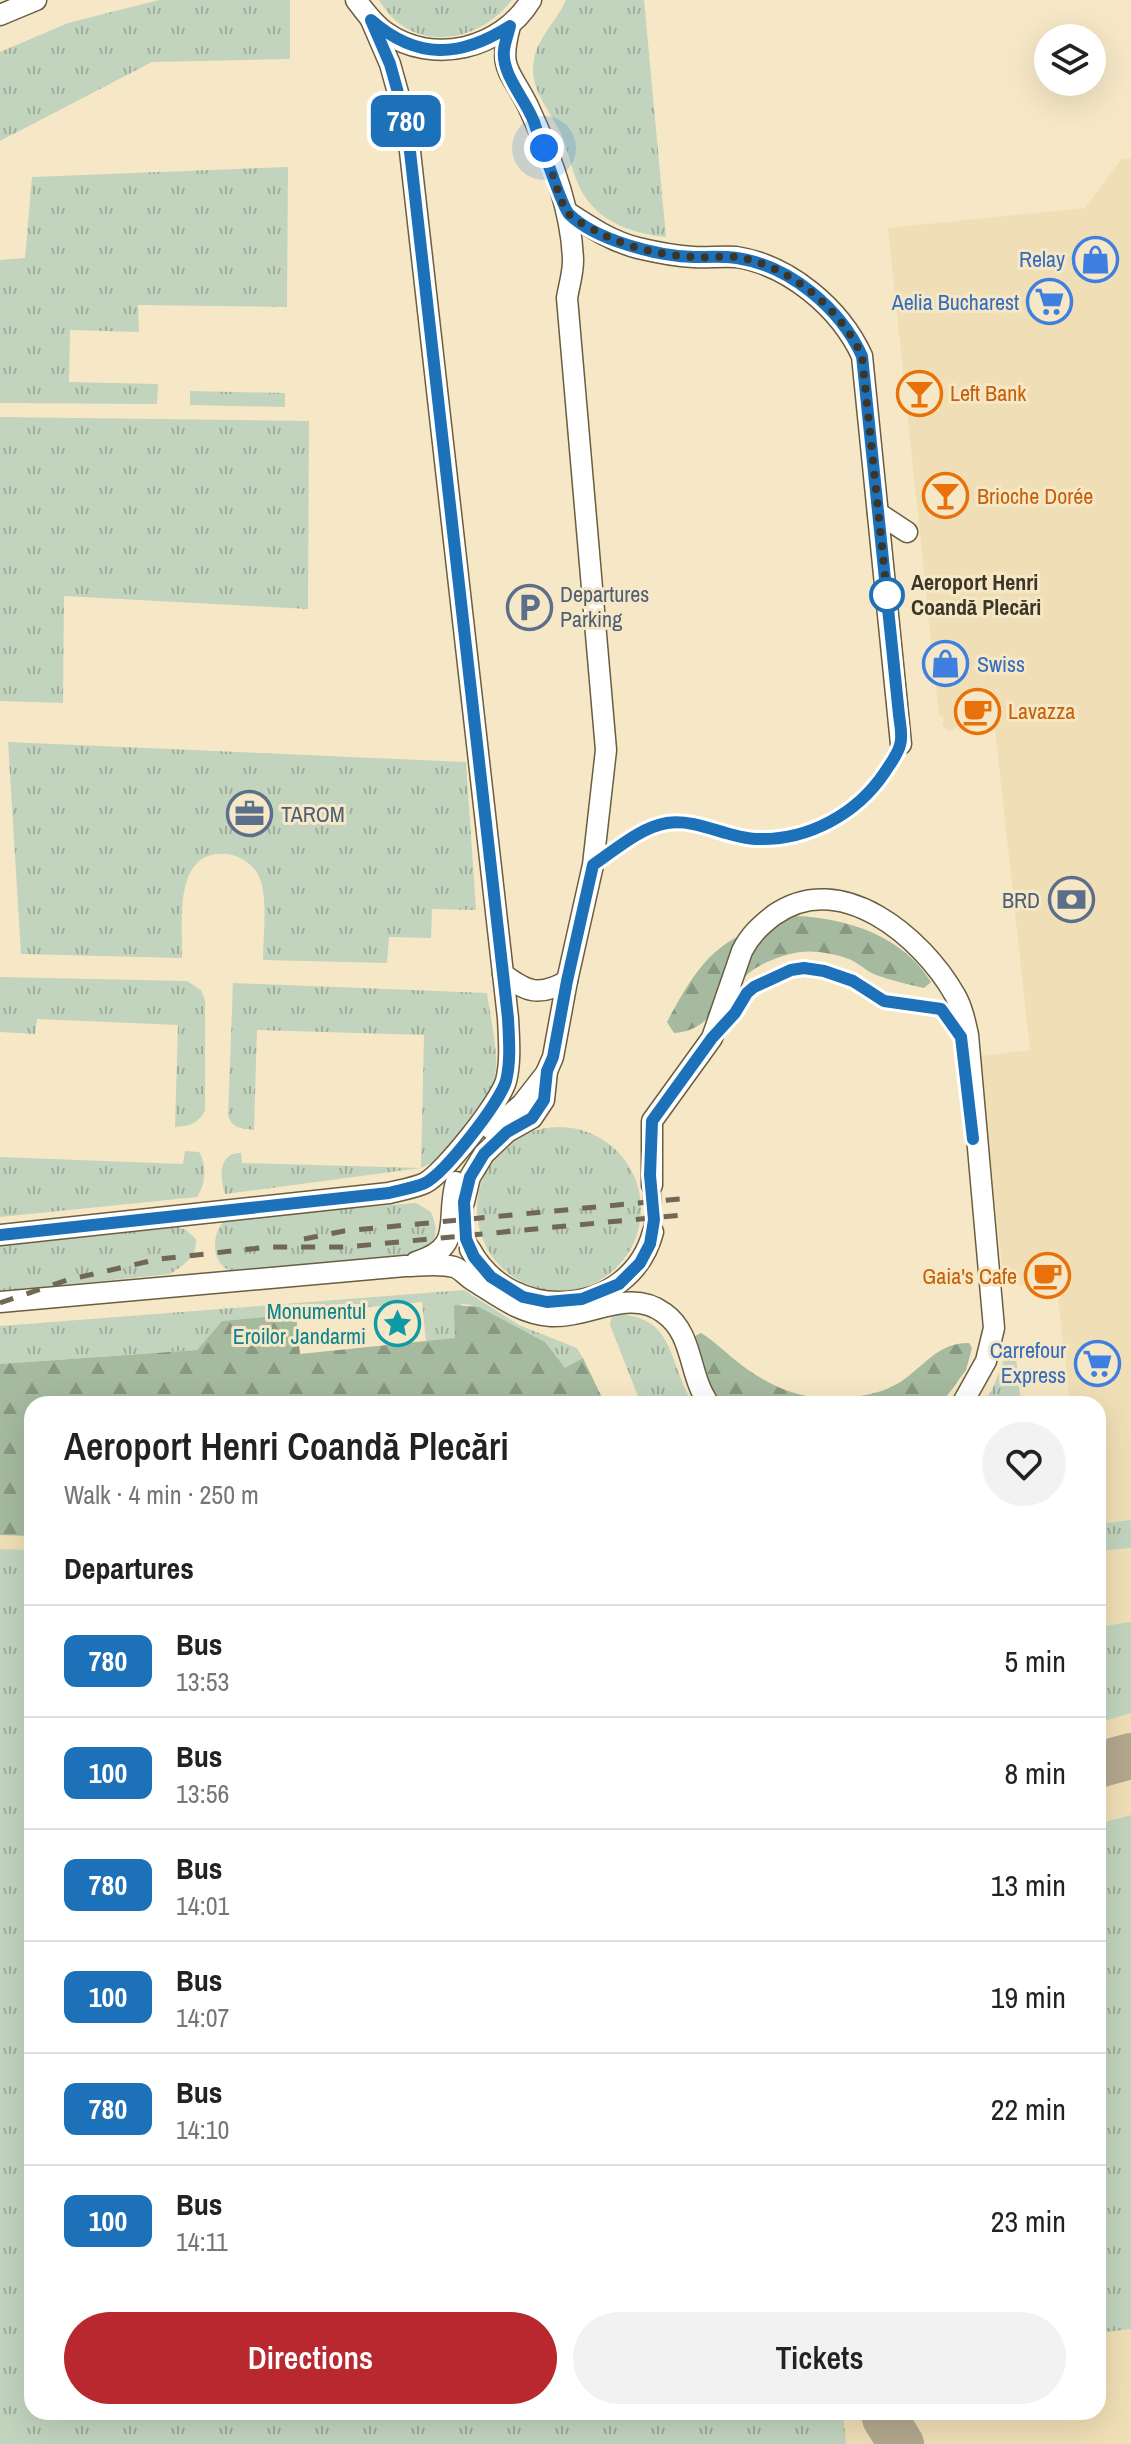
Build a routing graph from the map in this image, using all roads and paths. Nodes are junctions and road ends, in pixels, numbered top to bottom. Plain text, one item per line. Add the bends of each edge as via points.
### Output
1 (36, 0) edge
2 (356, 0) edge
3 (531, 0) edge
4 (0, 15) edge
5 (371, 20) junction
6 (510, 26) junction
7 (567, 212) junction
8 (878, 513) junction
9 (907, 532) dead end
10 (901, 744) dead end
11 (503, 974) junction
12 (567, 981) junction
13 (547, 1071) junction
14 (652, 1185) tunnel mouth
15 (464, 1202) tunnel mouth
16 (653, 1232) tunnel mouth
17 (0, 1235) edge
18 (470, 1249) tunnel mouth
19 (405, 1266) junction
20 (0, 1302) edge
21 (704, 1396) edge
22 (966, 1396) edge

1 - 4 street
2 - 5 street
3 - 6 street
5 - 6 street via 400,41 428,49 484,42
5 - 11 street via 407,125
6 - 7 street via 505,63 528,106
7 - 8 street via 615,241 638,248 765,265 796,281 828,308 862,356
7 - 12 street via 573,263 567,298 606,750 593,865
8 - 9 street
8 - 10 street
11 - 12 street via 533,992
11 - 17 street via 509,1038 505,1085 468,1138 426,1182 389,1193
12 - 13 street
13 - 15 street via 539,1109 484,1154 470,1177
13 - 19 street via 522,1104 467,1157 455,1188 446,1245 434,1257
14 - 22 street via 652,1121 712,1038 742,951 760,926 792,905 811,900 845,903 898,928 944,976 968,1035 994,1328 986,1361
16 - 18 street via 640,1263 619,1284 560,1302 512,1291 491,1277
19 - 20 street
19 - 21 street via 455,1267 509,1303 536,1314 579,1314 625,1302 651,1305 683,1335

